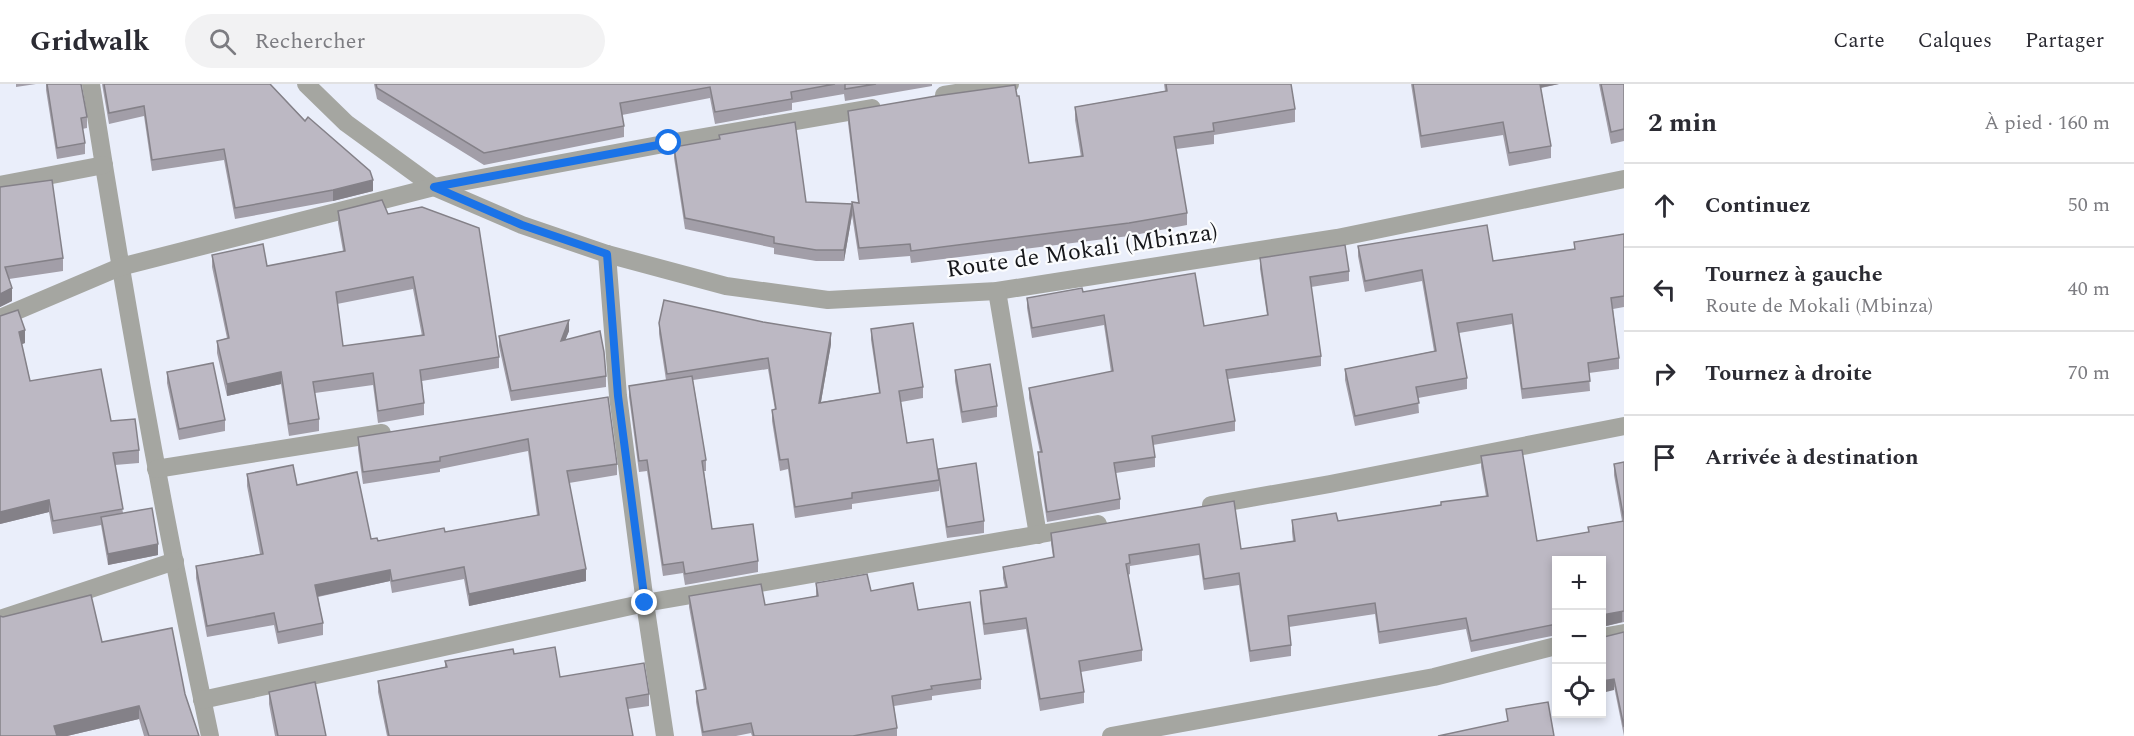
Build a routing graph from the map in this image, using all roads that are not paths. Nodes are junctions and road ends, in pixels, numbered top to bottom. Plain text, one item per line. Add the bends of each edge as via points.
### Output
1 (91, 84) edge
2 (306, 84) edge
3 (1010, 84) edge
4 (928, 98) edge
5 (893, 104) edge
6 (104, 165) junction
7 (1624, 179) edge
8 (0, 185) edge
9 (434, 187) junction
10 (607, 254) junction
11 (120, 267) junction
12 (997, 291) junction
13 (0, 318) edge
14 (1624, 426) edge
15 (405, 430) edge
16 (156, 469) junction
17 (1190, 509) edge
18 (1120, 521) edge
19 (1038, 535) junction
20 (175, 561) junction
21 (645, 603) junction
22 (0, 619) edge
23 (1624, 633) edge
24 (1606, 636) edge
25 (1552, 647) edge
26 (202, 700) junction
27 (210, 736) edge
28 (665, 736) edge
29 (1111, 736) edge

1 - 6 street
2 - 9 street, Route de Mokali (Mbinza) via 346,123
3 - 4 street
5 - 9 street
6 - 8 street
6 - 11 street
7 - 12 street, Route de Mokali (Mbinza) via 1337,238
9 - 10 street, Route de Mokali (Mbinza) via 522,225
9 - 11 street
10 - 12 street, Route de Mokali (Mbinza) via 726,286 828,300
10 - 21 street via 612,397
11 - 13 street
11 - 16 street
12 - 19 street
14 - 17 street
15 - 16 street
16 - 20 street
18 - 19 street
19 - 21 street
20 - 22 street
20 - 26 street
21 - 26 street
21 - 28 street
23 - 24 street
25 - 29 street via 1434,677
26 - 27 street

